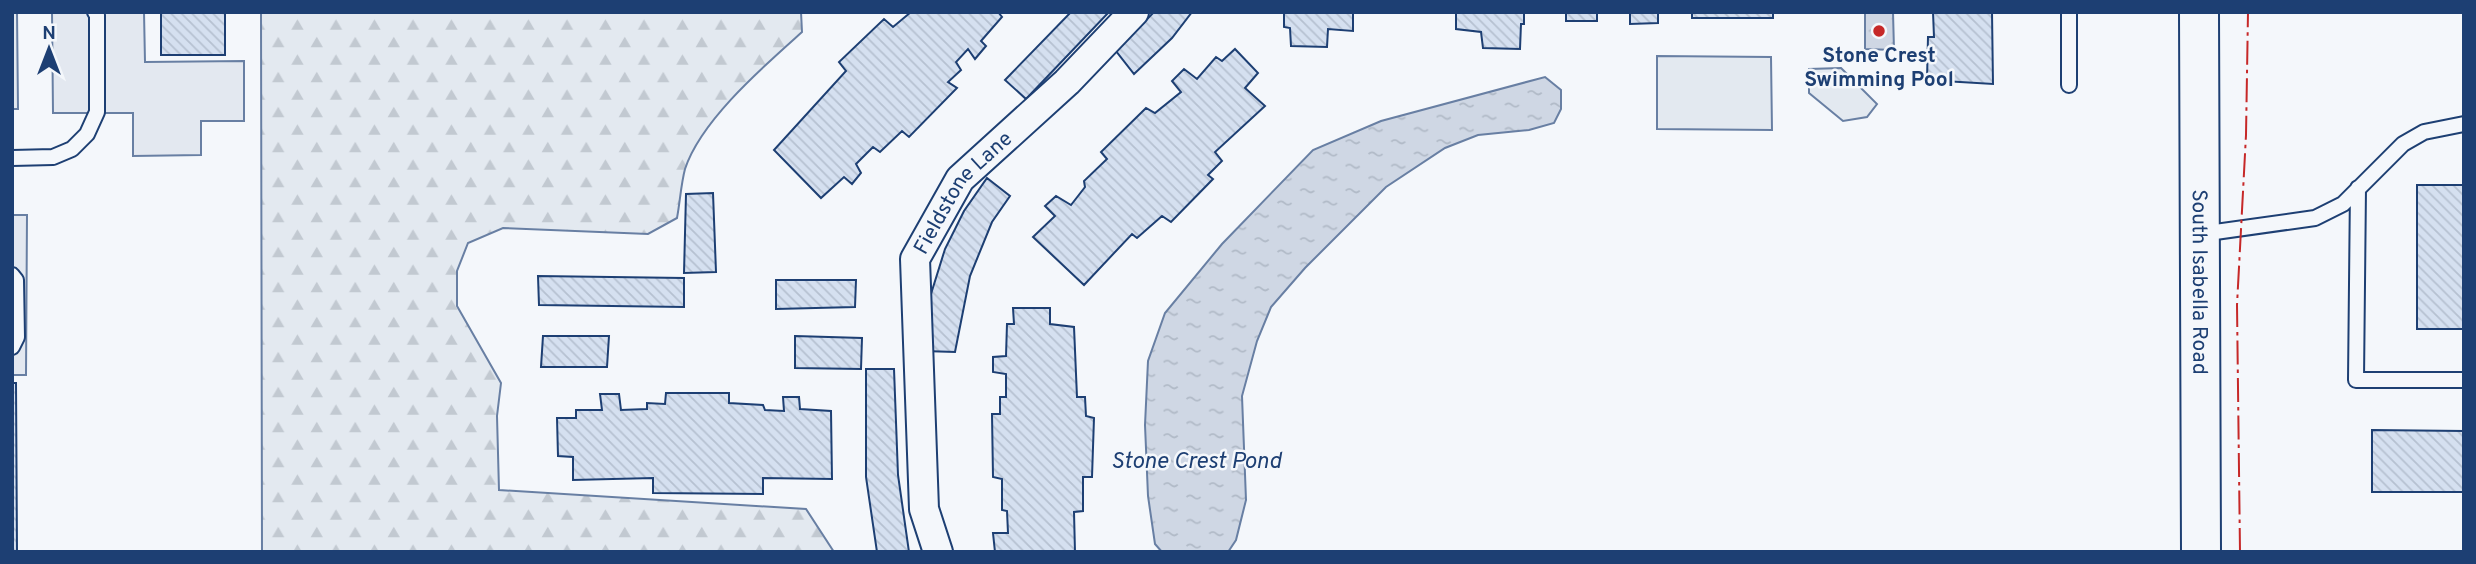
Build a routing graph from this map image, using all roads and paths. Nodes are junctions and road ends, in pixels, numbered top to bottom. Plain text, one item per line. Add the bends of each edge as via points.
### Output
1 (95, 12) edge
2 (1134, 12) edge
3 (2069, 12) edge
4 (2199, 12) edge
5 (2069, 85) dead end
6 (2464, 124) edge
7 (12, 158) edge
8 (2358, 188) junction
9 (2200, 235) junction
10 (12, 275) edge
11 (12, 347) edge
12 (2464, 380) edge
13 (938, 552) edge
14 (2201, 552) edge

1 - 7 lane via 97,112 87,134 72,149 53,158
2 - 13 street, Fieldstone Lane via 1068,82 960,179 915,258 924,509
3 - 5 lane
4 - 9 main road, South Isabella Road
6 - 8 lane via 2424,132 2403,144
8 - 9 lane via 2343,204 2315,218
8 - 12 lane via 2356,380
9 - 14 main road, South Isabella Road
10 - 11 lane via 16,280 17,337

